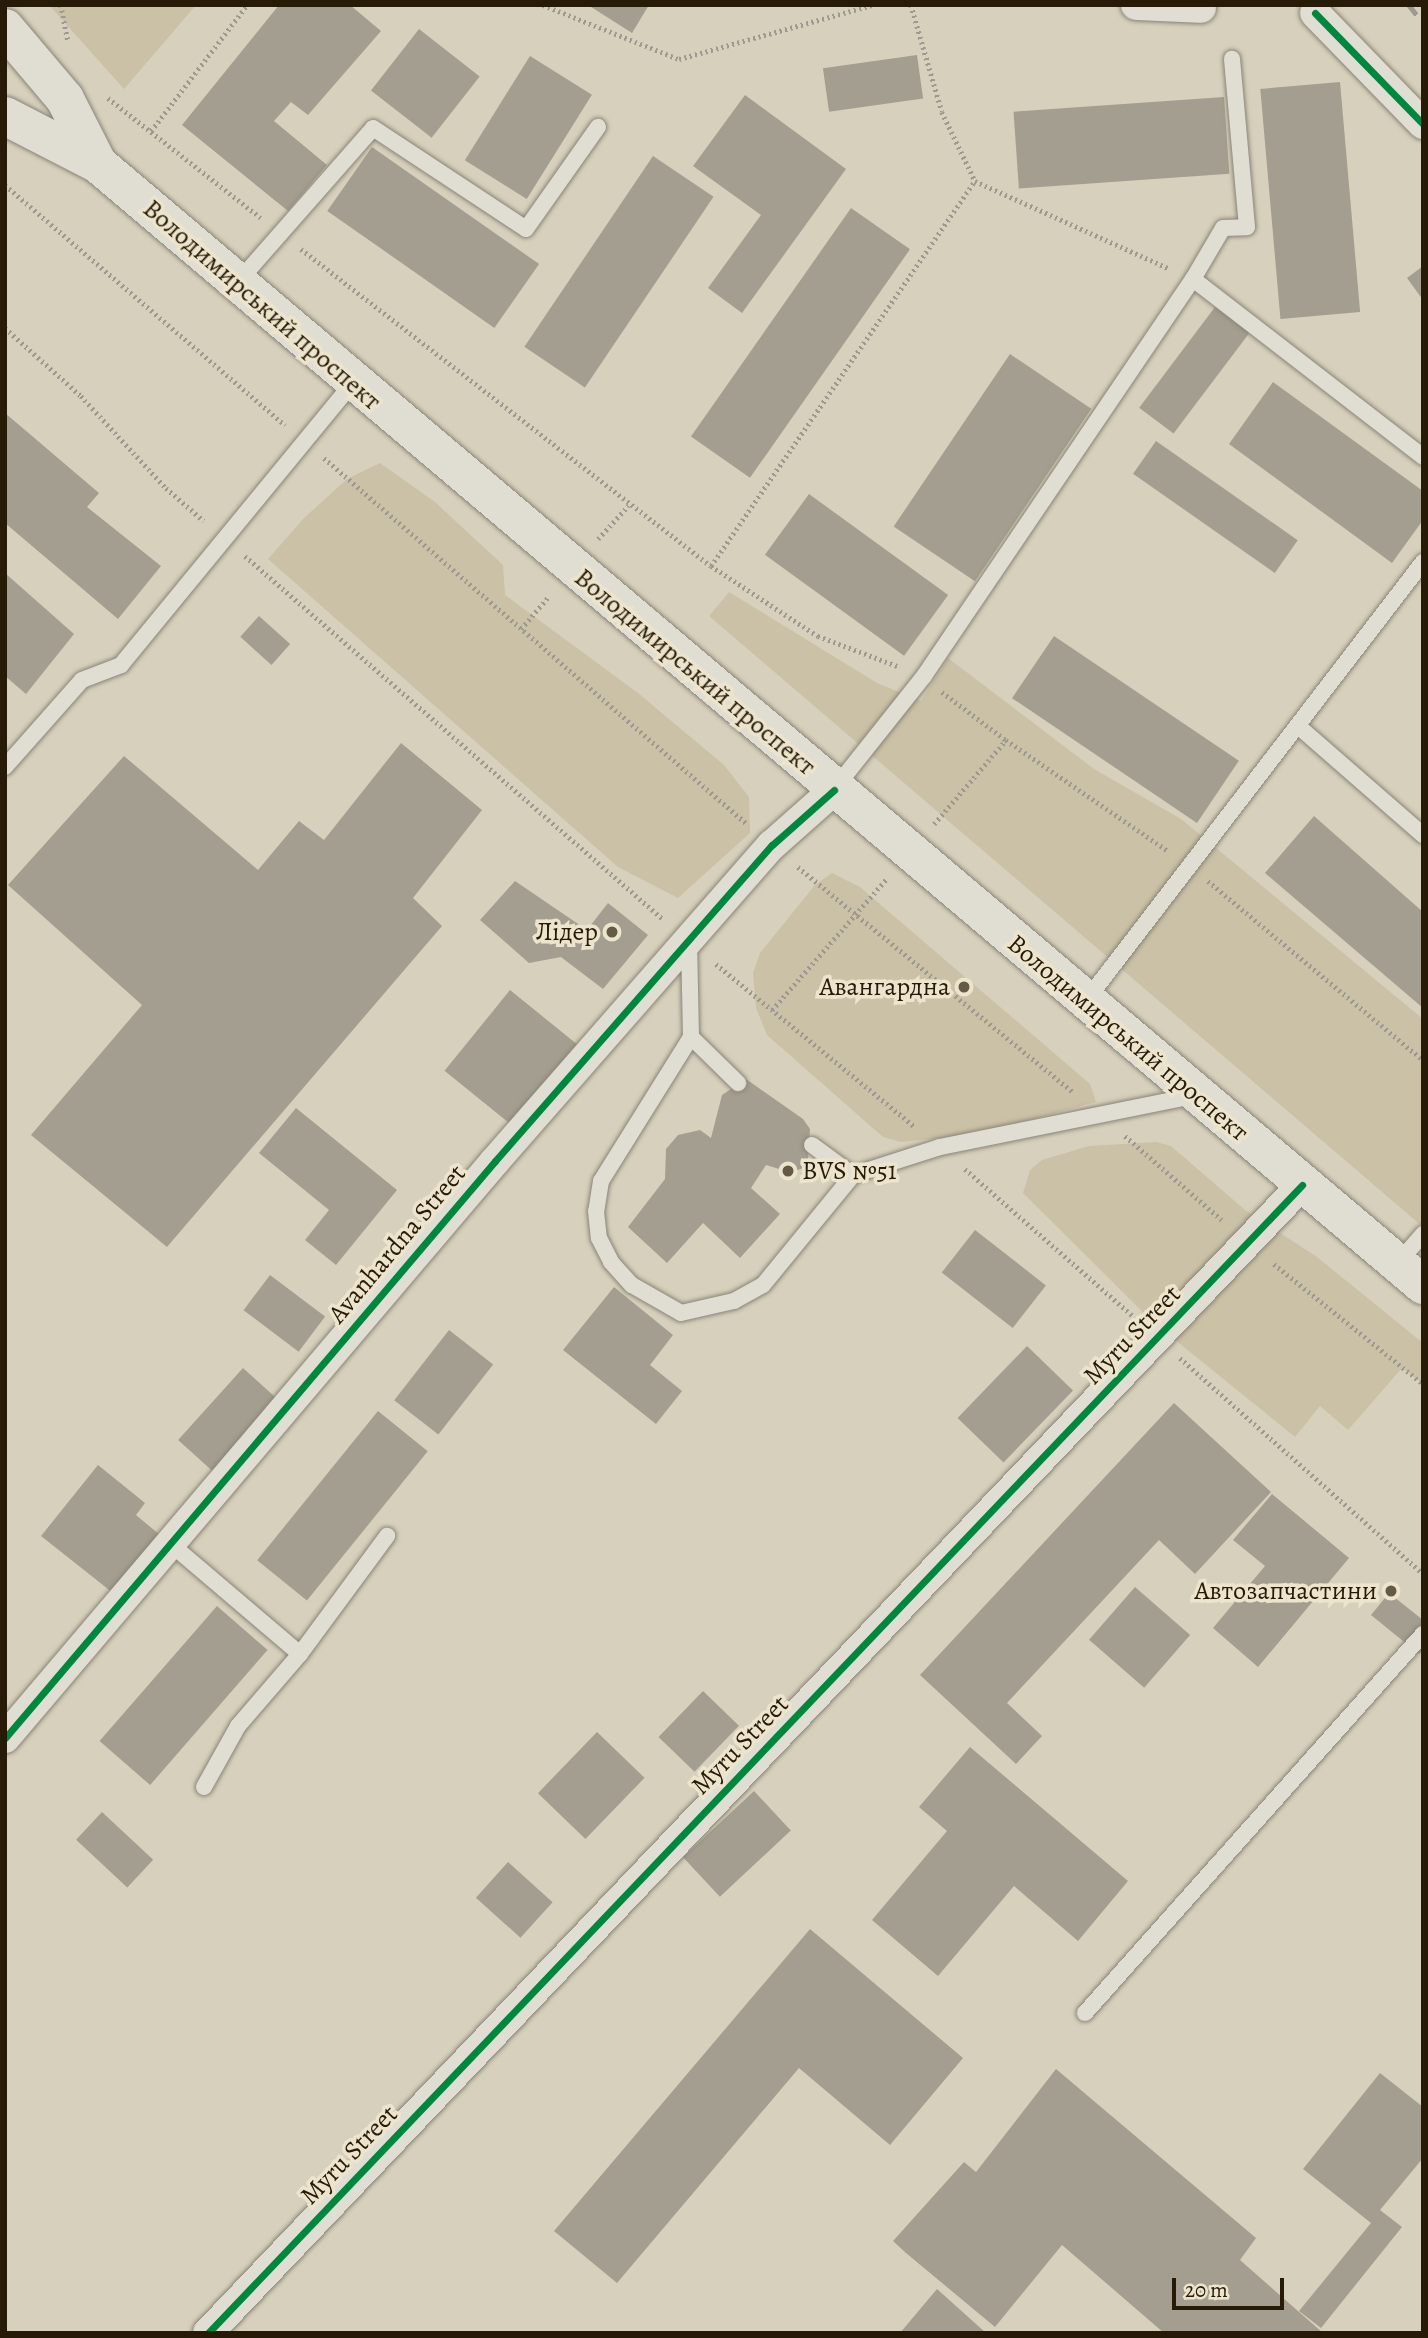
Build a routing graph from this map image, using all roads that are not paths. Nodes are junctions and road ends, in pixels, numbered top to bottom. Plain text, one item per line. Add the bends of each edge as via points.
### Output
1 (1136, 5) edge
2 (1201, 8) dead end
3 (1315, 13) dead end
4 (5, 28) edge
5 (1233, 59) dead end
6 (5, 116) edge
7 (1423, 124) edge
8 (598, 127) dead end
9 (97, 164) junction
10 (1193, 279) junction
11 (237, 283) junction
12 (353, 383) junction
13 (1423, 457) edge
14 (1423, 562) edge
15 (1298, 726) junction
16 (5, 767) edge
17 (834, 790) junction
18 (1423, 835) edge
19 (689, 941) junction
20 (1085, 1002) junction
21 (691, 1037) junction
22 (738, 1083) dead end
23 (1194, 1095) junction
24 (812, 1145) dead end
25 (853, 1175) junction
26 (1302, 1185) junction
27 (1423, 1234) edge
28 (1410, 1275) edge
29 (387, 1536) dead end
30 (172, 1545) junction
31 (1423, 1634) edge
32 (300, 1654) junction
33 (5, 1738) edge
34 (204, 1787) dead end
35 (1085, 2013) dead end
36 (208, 2333) edge

1 - 2 street
3 - 7 street
4 - 9 main road, Володимирський проспект via 65,99
5 - 10 lane via 1247,227 1223,228
6 - 9 main road, Володимирський проспект
8 - 11 lane via 526,229 373,128
9 - 11 main road, Володимирський проспект
10 - 13 lane
10 - 17 lane via 924,676
11 - 12 main road, Володимирський проспект
12 - 16 lane via 121,665 82,680
12 - 17 main road, Володимирський проспект
14 - 15 lane
15 - 18 lane
15 - 20 lane
17 - 19 street, Avanhardna Street via 772,845
17 - 20 main road, Володимирський проспект
19 - 21 lane
19 - 30 street, Avanhardna Street via 495,1161
20 - 23 main road, Володимирський проспект
21 - 22 lane
21 - 25 lane via 601,1181 596,1211 599,1238 611,1262 632,1285 681,1313 734,1301 763,1285
23 - 25 lane via 940,1147
23 - 26 main road, Володимирський проспект
24 - 25 lane
26 - 28 main road, Володимирський проспект
26 - 36 street, Myru Street
27 - 28 lane
29 - 32 lane
30 - 32 lane
30 - 33 street, Avanhardna Street
31 - 35 lane
32 - 34 lane via 238,1726

